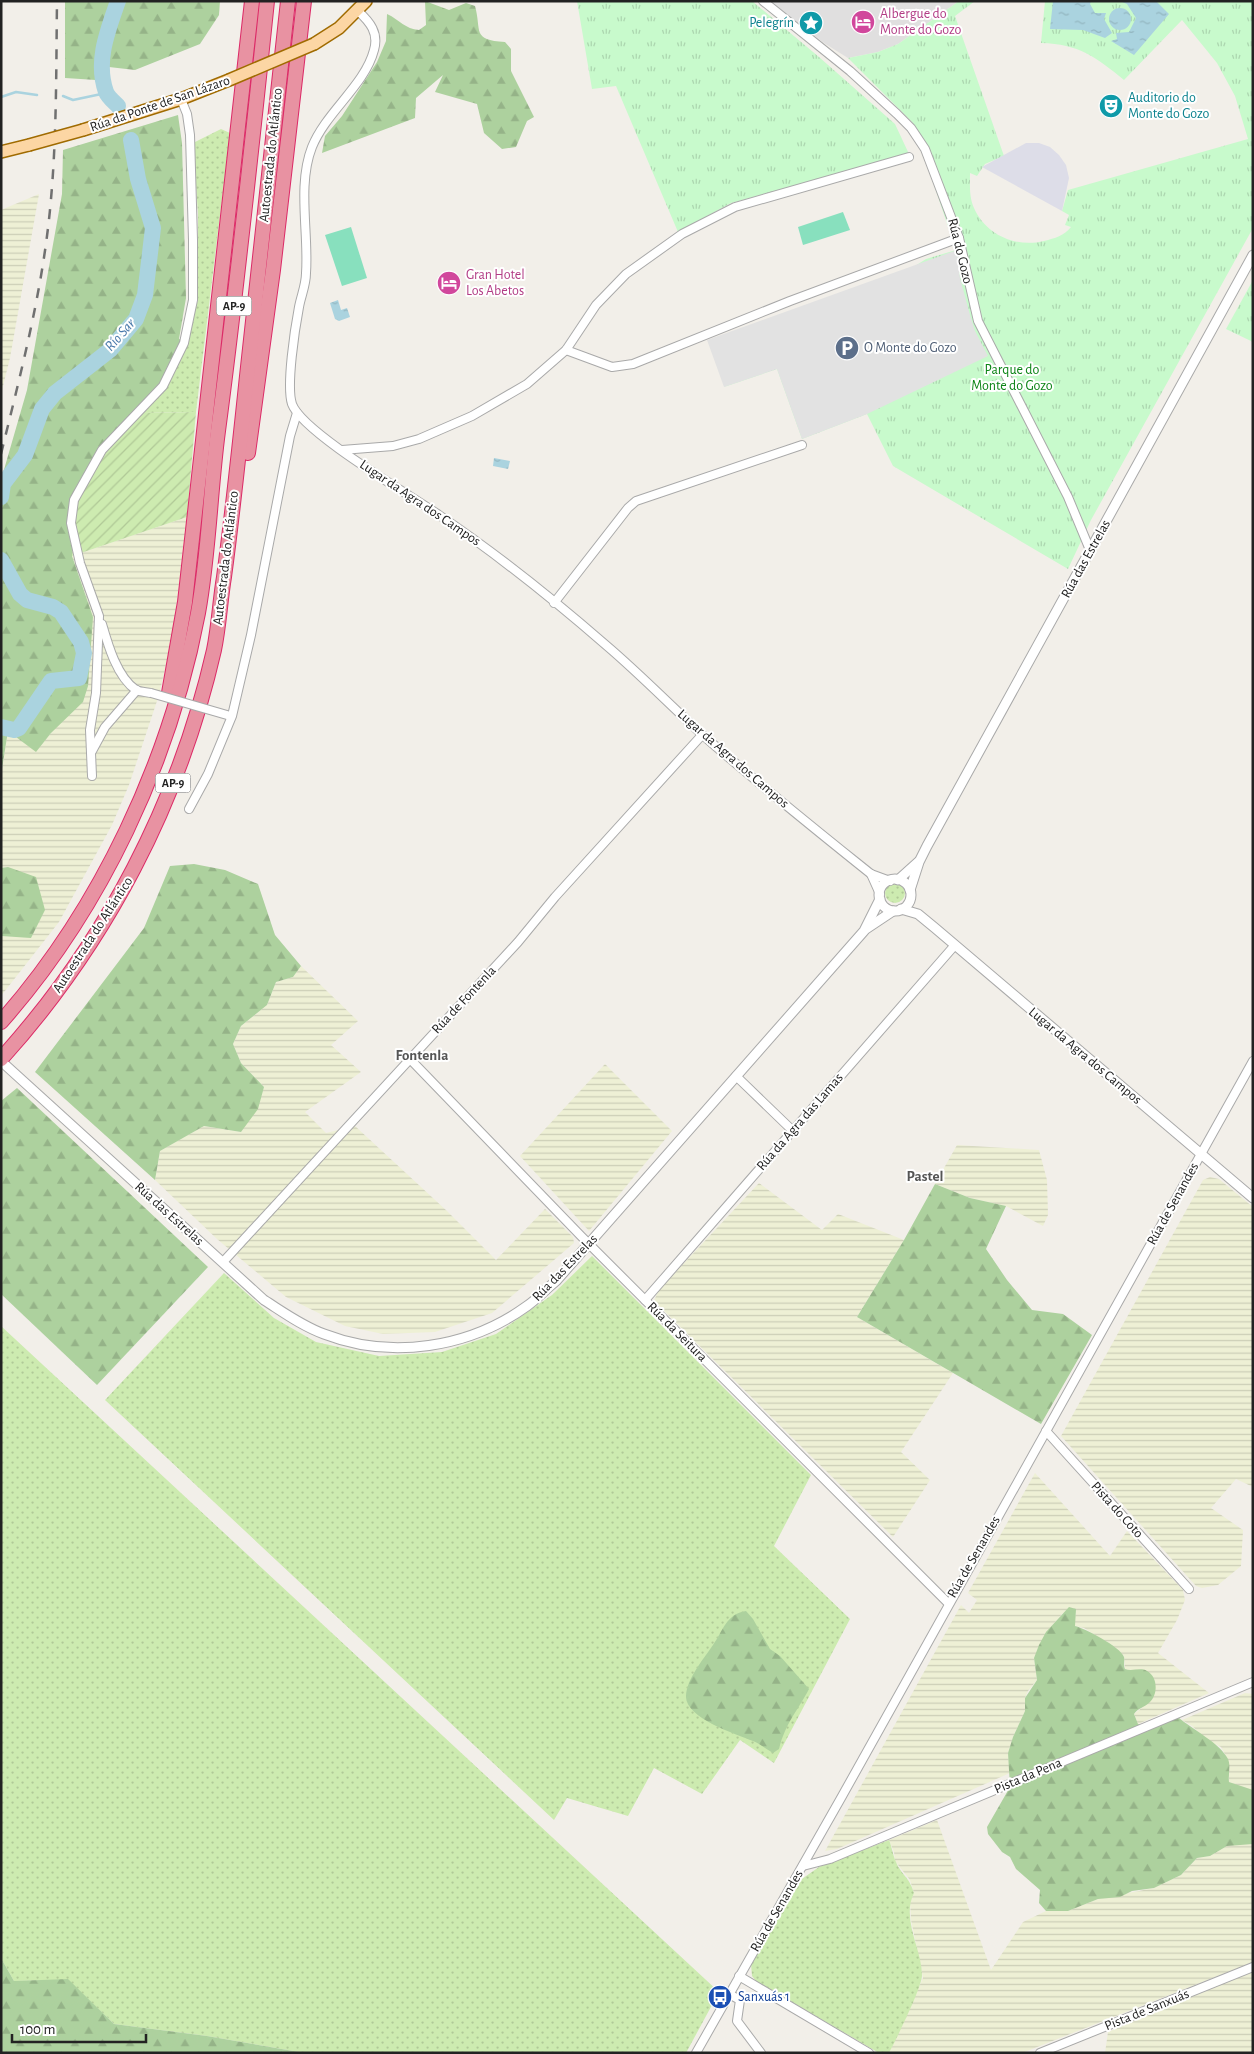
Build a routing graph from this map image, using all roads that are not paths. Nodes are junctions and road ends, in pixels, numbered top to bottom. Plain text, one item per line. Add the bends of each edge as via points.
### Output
1 (252, 1) edge
2 (267, 1) edge
3 (288, 1) edge
4 (304, 1) edge
5 (366, 1) edge
6 (763, 1) edge
7 (358, 11) junction
8 (181, 99) junction
9 (1, 152) edge
10 (909, 157) dead end
11 (959, 238) junction
12 (1253, 256) edge
13 (566, 350) junction
14 (297, 413) junction
15 (802, 445) dead end
16 (342, 450) junction
17 (234, 498) junction
18 (1090, 550) junction
19 (554, 603) junction
20 (99, 616) junction
21 (137, 690) junction
22 (230, 716) junction
23 (702, 735) junction
24 (162, 742) junction
25 (91, 753) junction
26 (92, 776) dead end
27 (189, 809) dead end
28 (918, 862) junction
29 (870, 874) junction
30 (894, 880) junction
31 (910, 894) junction
32 (880, 896) junction
33 (897, 910) junction
34 (918, 914) junction
35 (864, 931) junction
36 (955, 946) junction
37 (3, 1021) edge
38 (409, 1058) junction
39 (1, 1060) edge
40 (1253, 1061) edge
41 (736, 1076) junction
42 (793, 1131) junction
43 (1201, 1155) junction
44 (1253, 1198) edge
45 (589, 1244) junction
46 (222, 1262) junction
47 (645, 1300) junction
48 (1046, 1432) junction
49 (1189, 1589) dead end
50 (948, 1603) junction
51 (1253, 1682) edge
52 (803, 1866) junction
53 (1253, 1967) edge
54 (740, 1976) junction
55 (729, 1994) junction
56 (696, 2053) edge
57 (761, 2053) edge
58 (868, 2053) edge
59 (1040, 2053) edge

1 - 24 highway via 185,602 170,690 160,725
2 - 24 highway, Autoestrada do Atlántico / AP-9 via 215,455 209,540 192,642
3 - 17 highway, Autoestrada do Atlántico / AP-9
4 - 17 highway via 244,480
5 - 7 main road, Rúa da Ponte de San Lázaro
6 - 11 street, Rúa do Gozo via 850,71 911,128 925,149
7 - 8 main road, Rúa da Ponte de San Lázaro, bridge via 314,44
7 - 14 street via 372,24 375,48 359,79 313,144 307,169 304,221 306,274 290,378 292,404
8 - 9 main road, Rúa da Ponte de San Lázaro, bridge
8 - 20 street via 190,135 193,240 192,300 184,343 163,386 102,450 74,500 71,523 80,563
10 - 13 street via 735,208 682,234 626,274 596,306
11 - 13 street via 633,364 612,367
11 - 18 street, Rúa do Gozo via 978,321 1068,497
12 - 18 street, Rúa das Estrelas
13 - 16 street via 527,384 456,424 393,446
14 - 16 street, Lugar da Agra dos Campos
14 - 22 street via 251,636
15 - 19 street via 636,501
16 - 19 street, Lugar da Agra dos Campos via 470,536
17 - 39 highway, Autoestrada do Atlántico / AP-9 via 214,648 187,747 160,816 120,897 57,993
18 - 28 street, Rúa das Estrelas
19 - 23 street, Lugar da Agra dos Campos via 606,645
20 - 21 street via 117,664 126,680
20 - 25 street
21 - 22 street, bridge
21 - 25 street via 105,727
22 - 27 street via 208,774
23 - 29 street, Lugar da Agra dos Campos
23 - 38 street, Rúa de Fontenla via 518,942
24 - 37 highway, Autoestrada do Atlántico / AP-9 via 128,826 94,891 45,967
25 - 26 street
28 - 30 street, Rúa das Estrelas
28 - 31 street, Rúa das Estrelas
29 - 30 street, Lugar da Agra dos Campos
29 - 32 street, Lugar da Agra dos Campos
30 - 31 street via 906,884
30 - 32 street via 883,885
31 - 33 street via 907,905
31 - 34 street, Lugar da Agra dos Campos
32 - 33 street via 885,907
32 - 35 street, Rúa das Estrelas
33 - 34 street, Lugar da Agra dos Campos
33 - 35 street, Rúa das Estrelas
34 - 36 street, Lugar da Agra dos Campos
35 - 41 street, Rúa das Estrelas
36 - 42 street, Rúa da Agra das Lamas
36 - 43 street, Lugar da Agra dos Campos
38 - 45 street, Rúa da Seitura
38 - 46 street, Rúa de Fontenla
39 - 46 street, Rúa das Estrelas
40 - 43 street, Rúa de Senandes
41 - 42 street
41 - 45 street, Rúa das Estrelas
42 - 47 street, Rúa da Agra das Lamas
43 - 44 street, Lugar da Agra dos Campos
43 - 48 street, Rúa de Senandes
45 - 46 street, Rúa das Estrelas via 556,1281 528,1306 508,1318 461,1338 404,1348 371,1347 314,1330 264,1300
45 - 47 street, Rúa da Seitura
47 - 50 street, Rúa da Seitura
48 - 49 street, Pista do Coto
48 - 50 street, Rúa de Senandes
50 - 52 street, Rúa de Senandes
51 - 52 street, Pista da Pena via 830,1860
52 - 54 street, Rúa de Senandes
53 - 59 street, Pista de Sanxuás
54 - 55 street, Rúa de Senandes
54 - 58 street
55 - 56 street, Rúa de Senandes
55 - 57 street via 740,2000 737,2021

